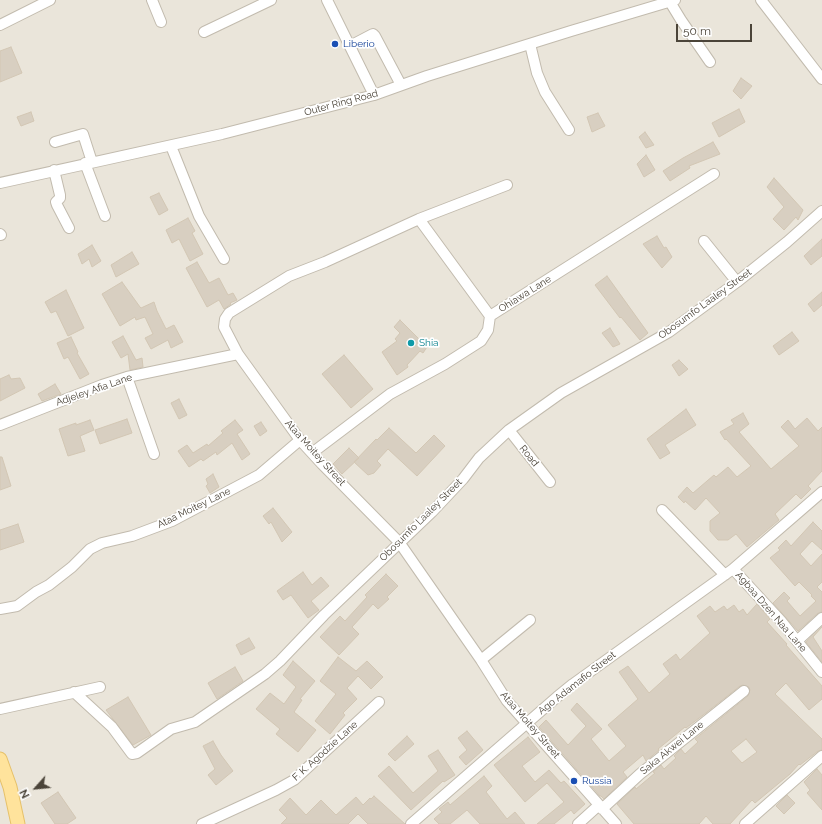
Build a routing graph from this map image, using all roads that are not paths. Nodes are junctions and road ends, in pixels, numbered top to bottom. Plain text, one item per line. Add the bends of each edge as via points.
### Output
1 (50, 0) edge
2 (152, 0) edge
3 (271, 0) edge
4 (327, 0) edge
5 (761, 0) edge
6 (673, 1) edge
7 (162, 22) dead end
8 (0, 25) edge
9 (204, 32) dead end
10 (530, 44) junction
11 (350, 46) junction
12 (710, 62) dead end
13 (822, 78) edge
14 (401, 86) junction
15 (374, 95) junction
16 (569, 130) dead end
17 (55, 142) dead end
18 (171, 146) junction
19 (88, 163) junction
20 (54, 170) junction
21 (714, 174) dead end
22 (0, 183) edge
23 (507, 185) dead end
24 (822, 211) edge
25 (105, 216) dead end
26 (419, 219) junction
27 (69, 228) dead end
28 (704, 241) dead end
29 (224, 259) dead end
30 (737, 282) junction
31 (490, 316) junction
32 (238, 354) junction
33 (127, 377) junction
34 (0, 425) edge
35 (509, 430) junction
36 (300, 440) junction
37 (312, 453) junction
38 (154, 454) dead end
39 (550, 482) dead end
40 (822, 492) edge
41 (662, 510) dead end
42 (399, 542) junction
43 (729, 572) junction
44 (0, 609) edge
45 (822, 618) edge
46 (530, 620) dead end
47 (797, 641) junction
48 (481, 660) junction
49 (822, 672) edge
50 (100, 687) dead end
51 (744, 691) dead end
52 (74, 692) junction
53 (379, 702) dead end
54 (0, 708) edge
55 (527, 723) junction
56 (822, 756) edge
57 (0, 759) edge
58 (601, 807) junction
59 (18, 824) edge
60 (202, 824) edge
61 (411, 824) edge
62 (578, 824) edge
63 (616, 824) edge
64 (745, 824) edge

1 - 8 street
2 - 7 street
3 - 9 street
4 - 11 street
5 - 13 street
6 - 10 street, Outer Ring Road
6 - 12 street via 680,20
10 - 14 street, Outer Ring Road
10 - 16 street via 539,80
11 - 14 street via 373,34
11 - 15 street
14 - 15 street, Outer Ring Road
15 - 18 street, Outer Ring Road
17 - 19 street via 83,134
18 - 19 street, Outer Ring Road
18 - 29 street via 199,216
19 - 20 street, Outer Ring Road
19 - 25 street
20 - 22 street, Outer Ring Road
20 - 27 street via 60,195 56,205
21 - 31 street, Ohiawa Lane
23 - 26 street, Ataa Moitey Street
24 - 30 street, Obosumfo Laaley Street
26 - 31 street
26 - 32 street, Ataa Moitey Street via 289,276 229,313 224,327
28 - 30 street
30 - 35 street, Obosumfo Laaley Street via 669,332 561,393
31 - 37 street, Ohiawa Lane via 488,330 481,341 390,394
32 - 33 street, Adjeley Afia Lane
32 - 36 street, Ataa Moitey Street
33 - 34 street, Adjeley Afia Lane
33 - 38 street
35 - 39 street, Road
35 - 42 street, Obosumfo Laaley Street via 479,458 432,512
36 - 37 street, Ataa Moitey Street
36 - 44 street, Ataa Moitey Lane via 258,475 172,521 90,549 49,585 17,606
37 - 42 street, Ataa Moitey Street
40 - 43 street, Agbaa Dzen Naa Lane
41 - 43 street
42 - 48 street, Ataa Moitey Street
42 - 52 street, Obosumfo Laaley Street via 265,674 195,722 171,729 137,753 132,754 112,726
43 - 47 street, Agbaa Dzen Naa Lane
43 - 55 street, Ago Adamafio Street via 573,684
45 - 47 street
46 - 48 street
47 - 49 street, Agbaa Dzen Naa Lane
48 - 55 street, Ataa Moitey Street via 507,701
50 - 52 street
51 - 58 street, Saka Akwei Lane
52 - 54 street
53 - 60 street, F. K. Agodzie Lane via 294,780
55 - 58 street, Ataa Moitey Street
55 - 61 street, Ago Adamafio Street
56 - 64 street
57 - 59 main road via 10,787
58 - 62 street, Saka Akwei Lane
58 - 63 street, Ataa Moitey Street

